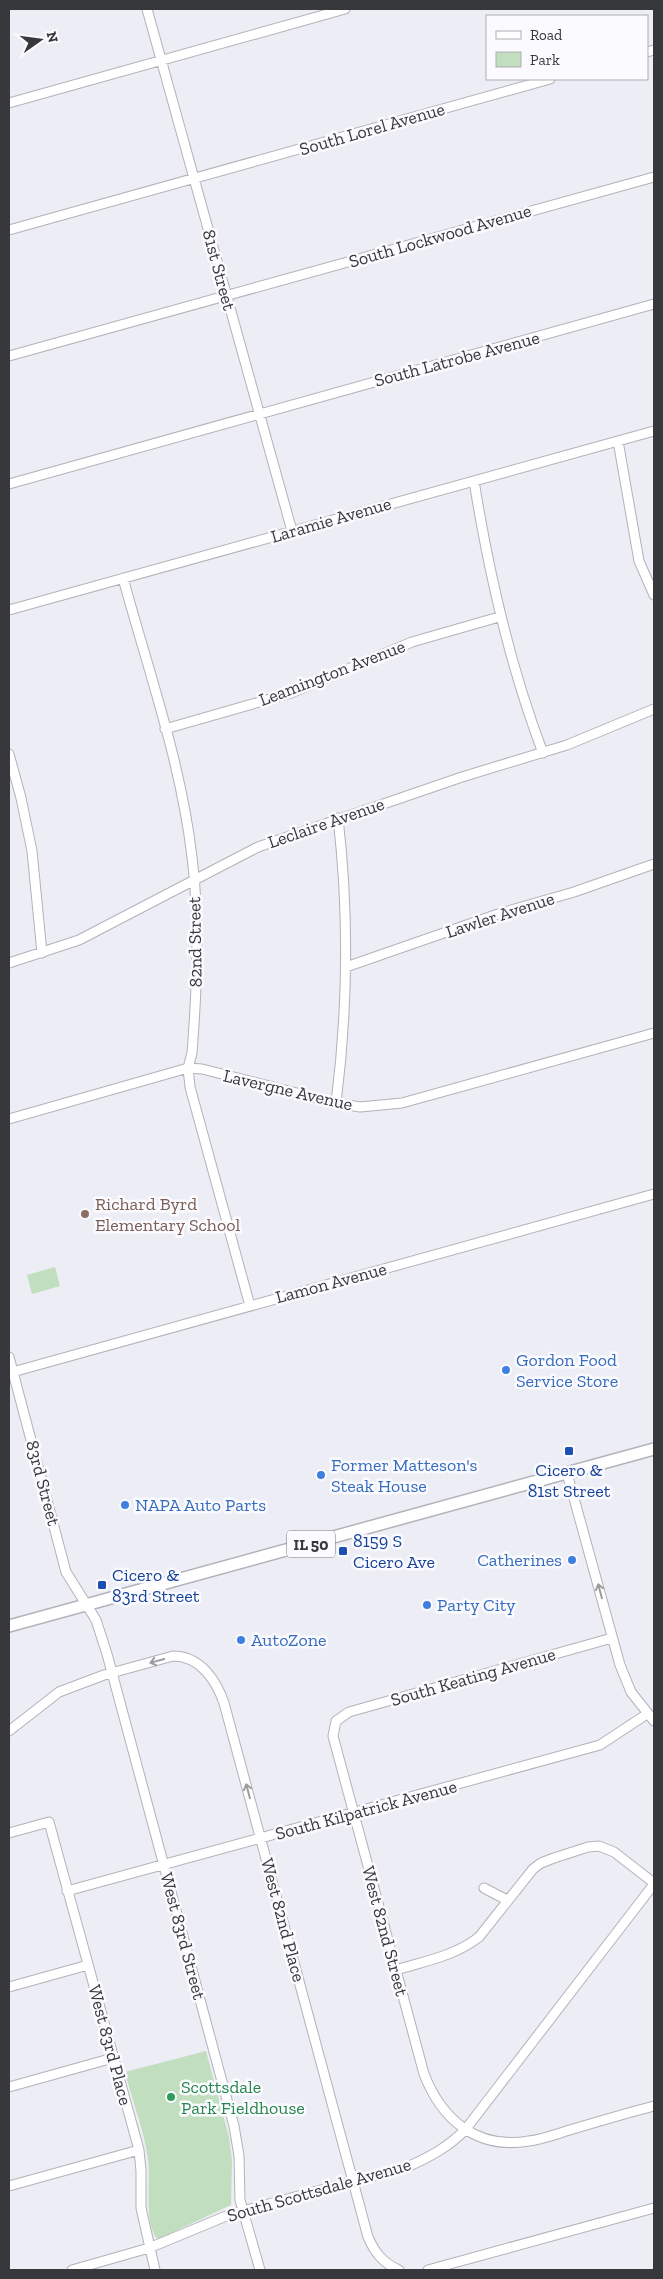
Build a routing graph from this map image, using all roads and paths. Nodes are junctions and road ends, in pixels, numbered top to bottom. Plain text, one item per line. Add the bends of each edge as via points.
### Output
1 (147, 9) edge
2 (345, 9) edge
3 (161, 60) junction
4 (546, 80) edge
5 (9, 103) edge
6 (654, 177) edge
7 (194, 179) junction
8 (9, 230) edge
9 (226, 296) junction
10 (654, 304) edge
11 (9, 356) edge
12 (260, 413) junction
13 (654, 431) edge
14 (618, 441) junction
15 (474, 481) junction
16 (9, 484) edge
17 (292, 531) junction
18 (123, 578) junction
19 (654, 595) edge
20 (9, 610) edge
21 (499, 617) junction
22 (654, 709) edge
23 (165, 728) junction
24 (543, 753) junction
25 (9, 754) edge
26 (338, 818) junction
27 (654, 864) edge
28 (194, 878) junction
29 (42, 953) junction
30 (9, 964) edge
31 (346, 967) junction
32 (654, 1033) edge
33 (188, 1068) junction
34 (336, 1103) junction
35 (9, 1119) edge
36 (654, 1194) edge
37 (250, 1306) junction
38 (9, 1356) edge
39 (11, 1372) edge
40 (654, 1449) edge
41 (567, 1473) junction
42 (88, 1605) junction
43 (9, 1626) edge
44 (612, 1638) junction
45 (112, 1673) junction
46 (647, 1714) junction
47 (336, 1721) joint
48 (654, 1721) edge
49 (9, 1731) edge
50 (353, 1814) junction
51 (9, 1833) edge
52 (261, 1838) junction
53 (164, 1865) junction
54 (654, 1884) edge
55 (484, 1888) dead end
56 (67, 1891) junction
57 (507, 1900) junction
58 (88, 1965) junction
59 (396, 1970) junction
60 (9, 1987) edge
61 (113, 2058) junction
62 (9, 2087) edge
63 (654, 2106) edge
64 (465, 2130) junction
65 (139, 2150) junction
66 (353, 2181) junction
67 (9, 2186) edge
68 (654, 2208) edge
69 (243, 2210) junction
70 (149, 2248) junction
71 (72, 2270) edge
72 (155, 2270) edge
73 (260, 2270) edge
74 (399, 2270) edge
75 (428, 2270) edge

1 - 3 street, 81st Street
2 - 3 street
3 - 5 street
3 - 7 street, 81st Street
4 - 7 street, South Lorel Avenue
6 - 9 street, South Lockwood Avenue
7 - 8 street, South Lorel Avenue
7 - 9 street, 81st Street
9 - 11 street, South Lockwood Avenue
9 - 12 street, 81st Street
10 - 12 street, South Latrobe Avenue
12 - 16 street, South Latrobe Avenue
12 - 17 street, 81st Street
13 - 14 street, Laramie Avenue
14 - 15 street, Laramie Avenue
14 - 19 street via 639,561
15 - 17 street, Laramie Avenue
15 - 21 street
17 - 18 street, Laramie Avenue
18 - 20 street, Laramie Avenue
18 - 23 street, 82nd Street
21 - 23 street, Leamington Avenue via 412,642 290,693
21 - 24 street
22 - 24 street, Leclaire Avenue
23 - 28 street, 82nd Street via 183,800
24 - 26 street, Leclaire Avenue
25 - 29 street via 29,836
26 - 28 street, Leclaire Avenue via 258,847
26 - 31 street via 345,877
27 - 31 street, Lawler Avenue
28 - 29 street, Leclaire Avenue via 78,940
28 - 33 street, 82nd Street via 197,972 192,1054
29 - 30 street, Leclaire Avenue
31 - 34 street via 343,1049
32 - 34 street, Lavergne Avenue via 402,1103 360,1107
33 - 34 street, Lavergne Avenue
33 - 35 street, Lavergne Avenue
33 - 37 street, 82nd Street via 190,1086
36 - 37 street, Lamon Avenue
37 - 39 street, Lamon Avenue
38 - 39 street, 83rd Street
39 - 42 street, 83rd Street via 66,1572
40 - 41 main road, IL 50
41 - 42 main road, IL 50
44 -> 41 street
42 - 43 main road, IL 50
42 - 45 street, West 83rd Street via 96,1620
44 - 46 street via 625,1679
44 - 47 street, South Keating Avenue via 358,1710
45 - 49 street via 59,1692
52 -> 45 street, West 82nd Place via 214,1679 182,1656
45 - 53 street, West 83rd Street
46 - 48 street
46 - 50 street, South Kilpatrick Avenue via 600,1745
47 - 50 street, West 82nd Street via 334,1741
50 - 52 street, South Kilpatrick Avenue
50 - 59 street, West 82nd Street
51 - 56 street, West 83rd Place via 49,1822
52 - 53 street, South Kilpatrick Avenue
52 - 66 street, West 82nd Place
53 - 56 street, South Kilpatrick Avenue
53 - 69 street, West 83rd Street via 234,2126
54 - 57 street via 614,1852 599,1846 588,1847 541,1863
54 - 64 street, South Scottsdale Avenue
55 - 57 street
56 - 58 street, West 83rd Place
57 - 59 street via 479,1937 468,1946 453,1954
58 - 60 street
58 - 61 street, West 83rd Place
59 - 64 street, West 82nd Street via 432,2094
61 - 62 street
61 - 65 street, West 83rd Place
63 - 64 street via 529,2141 501,2143
64 - 66 street, South Scottsdale Avenue via 451,2144 428,2158 408,2167
65 - 67 street
65 - 70 street, West 83rd Place via 141,2208
66 - 69 street, South Scottsdale Avenue
66 - 74 street, West 82nd Place via 373,2250
68 - 75 street
69 - 70 street, South Scottsdale Avenue
69 - 73 street, West 83rd Street
70 - 71 street, South Scottsdale Avenue
70 - 72 street, West 83rd Place

